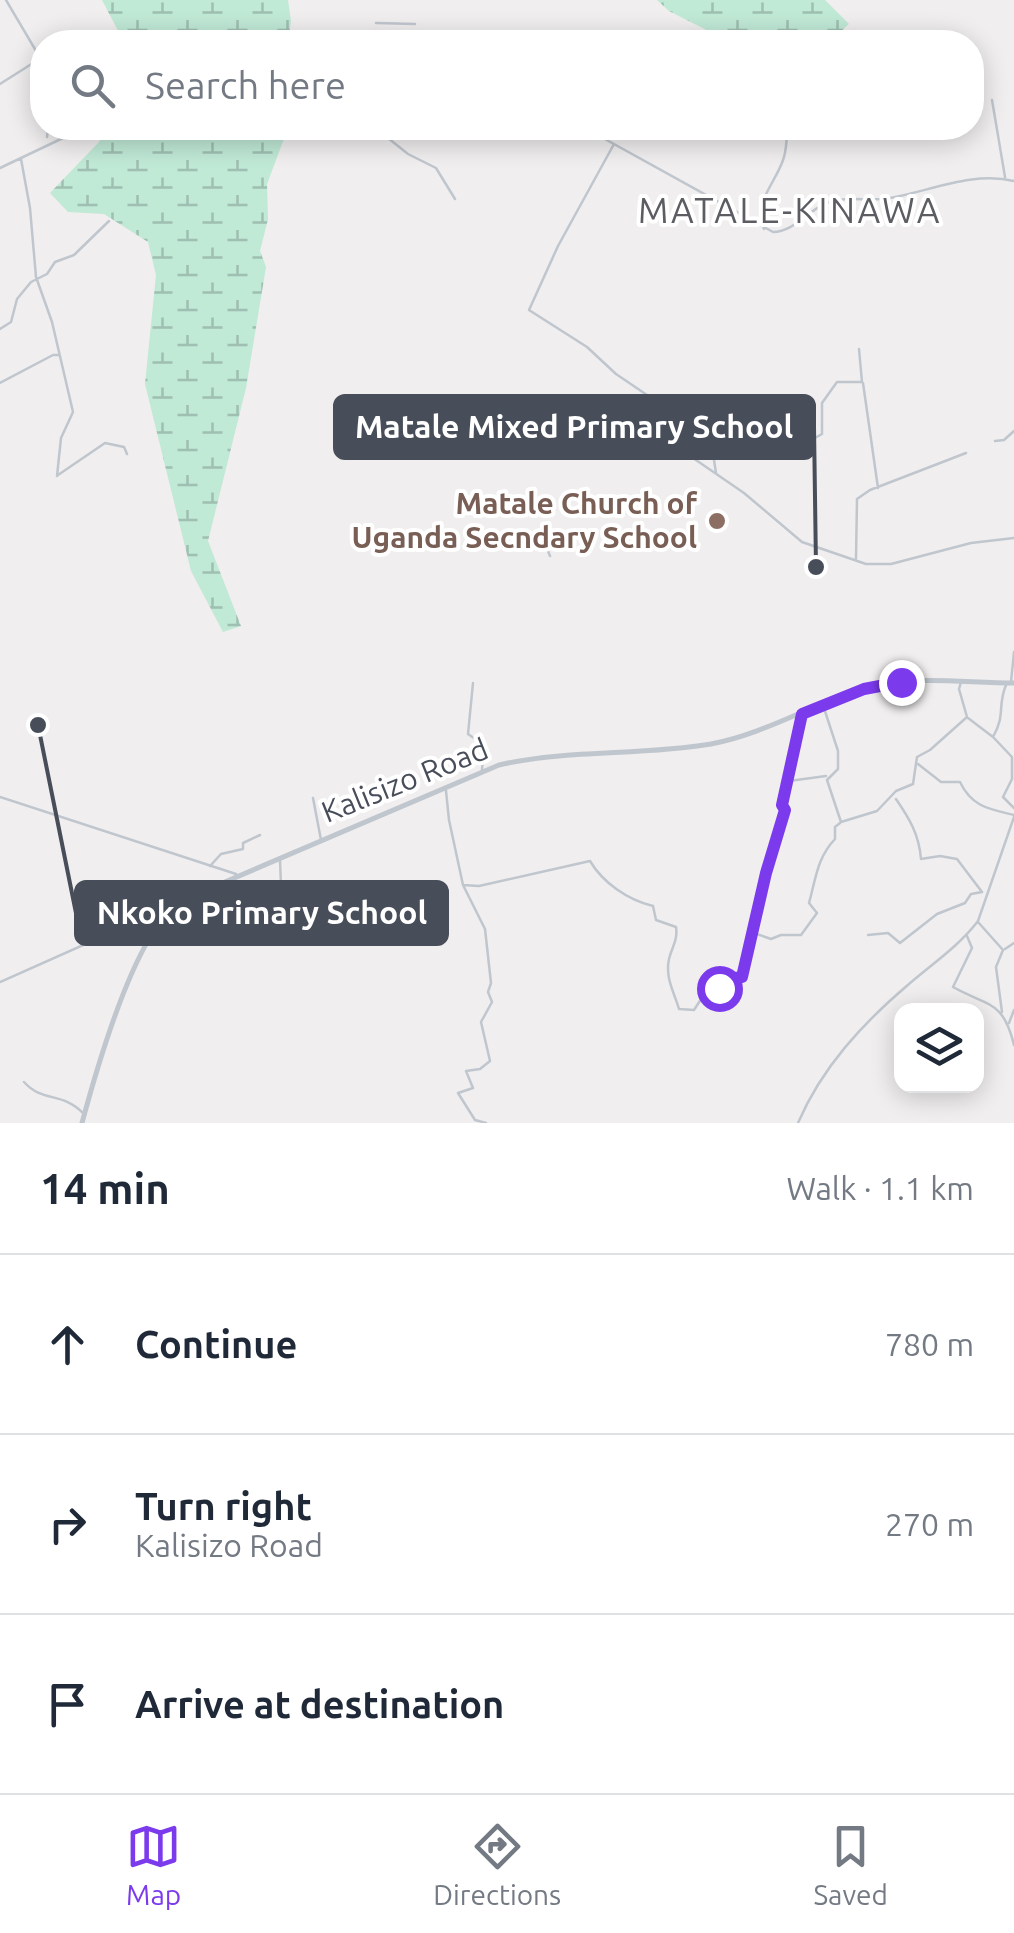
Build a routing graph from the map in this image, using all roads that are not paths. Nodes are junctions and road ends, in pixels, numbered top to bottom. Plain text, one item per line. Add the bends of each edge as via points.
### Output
1 (6, 0) edge
2 (376, 22) dead end
3 (416, 24) dead end
4 (30, 39) edge
5 (30, 66) edge
6 (0, 84) edge
7 (992, 100) dead end
8 (58, 140) edge
9 (390, 140) edge
10 (607, 140) edge
11 (786, 140) edge
12 (614, 144) junction
13 (20, 158) junction
14 (0, 168) edge
15 (1005, 179) junction
16 (1014, 181) edge
17 (455, 199) dead end
18 (109, 220) dead end
19 (765, 230) junction
20 (38, 279) junction
21 (0, 330) edge
22 (859, 349) dead end
23 (60, 355) junction
24 (862, 382) junction
25 (0, 383) edge
26 (1014, 431) edge
27 (995, 441) dead end
28 (966, 453) dead end
29 (127, 454) dead end
30 (716, 475) junction
31 (878, 488) junction
32 (1014, 538) edge
33 (552, 539) dead end
34 (550, 556) dead end
35 (856, 560) junction
36 (1014, 652) edge
37 (473, 682) dead end
38 (961, 682) junction
39 (1010, 683) edge
40 (822, 704) junction
41 (802, 714) junction
42 (967, 717) junction
43 (993, 737) junction
44 (916, 764) junction
45 (482, 770) junction
46 (829, 776) junction
47 (788, 781) junction
48 (452, 783) junction
49 (894, 796) junction
50 (0, 797) edge
51 (313, 798) dead end
52 (1014, 808) edge
53 (1014, 816) edge
54 (841, 822) junction
55 (1013, 826) edge
56 (260, 835) dead end
57 (321, 841) junction
58 (279, 858) junction
59 (208, 867) junction
60 (230, 876) junction
61 (463, 886) junction
62 (988, 891) junction
63 (982, 892) junction
64 (173, 905) junction
65 (289, 908) dead end
66 (978, 921) junction
67 (754, 934) junction
68 (868, 935) dead end
69 (967, 936) junction
70 (1014, 943) edge
71 (1003, 950) junction
72 (0, 982) edge
73 (1014, 1010) edge
74 (1002, 1014) junction
75 (1008, 1024) junction
76 (1014, 1045) edge
77 (24, 1082) dead end
78 (84, 1114) junction
79 (82, 1123) edge
80 (486, 1123) edge
81 (798, 1123) edge

1 - 4 street
2 - 3 street
5 - 6 street
7 - 15 street
8 - 13 street
9 - 17 street via 436,168
10 - 12 street
11 - 19 street via 760,216
12 - 19 street
12 - 30 street via 528,308 647,395 661,436
13 - 14 street
13 - 20 street
15 - 16 street
15 - 19 street via 880,199 842,198 786,231
18 - 20 street
20 - 21 street
20 - 23 street
22 - 24 street
23 - 25 street
23 - 29 street via 73,412 61,438 58,476 105,443 124,446
24 - 30 street via 838,382 822,402 822,434 813,439 750,409 746,415 722,414 712,447
24 - 31 street
26 - 27 street
28 - 31 street
30 - 35 street via 802,542
31 - 35 street via 858,499
32 - 35 street via 891,564
33 - 34 street
36 - 39 street
37 - 45 street via 468,734 484,745
38 - 39 street, Kalisizo Road
38 - 40 street, Kalisizo Road via 893,682
38 - 42 street
39 - 43 street
40 - 41 street, Kalisizo Road
40 - 46 street via 838,751 838,769
41 - 45 street, Kalisizo Road via 706,745
41 - 47 street
42 - 43 street
42 - 44 street
43 - 52 street via 1012,756 1004,801
44 - 49 street via 913,784
44 - 53 street via 940,782 960,782 983,809
45 - 48 street, Kalisizo Road
46 - 47 street
46 - 54 street
47 - 67 street
48 - 57 street, Kalisizo Road
48 - 61 street via 446,790 449,820
49 - 54 street via 877,810
49 - 63 street via 916,830 921,860 957,859
50 - 59 street
51 - 57 street
53 - 55 street
54 - 67 street via 817,866 809,903 817,913 800,935
55 - 62 street
56 - 59 street
57 - 58 street, Kalisizo Road
58 - 60 street, Kalisizo Road
58 - 65 street
59 - 60 street
60 - 64 street, Kalisizo Road
61 - 67 street via 590,861 610,885 653,906 656,920 676,927 668,977 683,1011 694,1010 702,995 727,979 742,978
61 - 80 street via 485,929 492,1002 480,1022 490,1061 466,1071 472,1088 458,1093 475,1120
62 - 63 street
62 - 66 street
63 - 68 street via 937,914 900,943 888,933
64 - 72 street
64 - 78 street via 142,951
66 - 69 street
66 - 71 street
69 - 74 street via 972,948 953,988
69 - 81 street via 850,1041
70 - 71 street
71 - 74 street via 996,967
73 - 75 street
74 - 75 street
75 - 76 street
77 - 78 street
78 - 79 street

